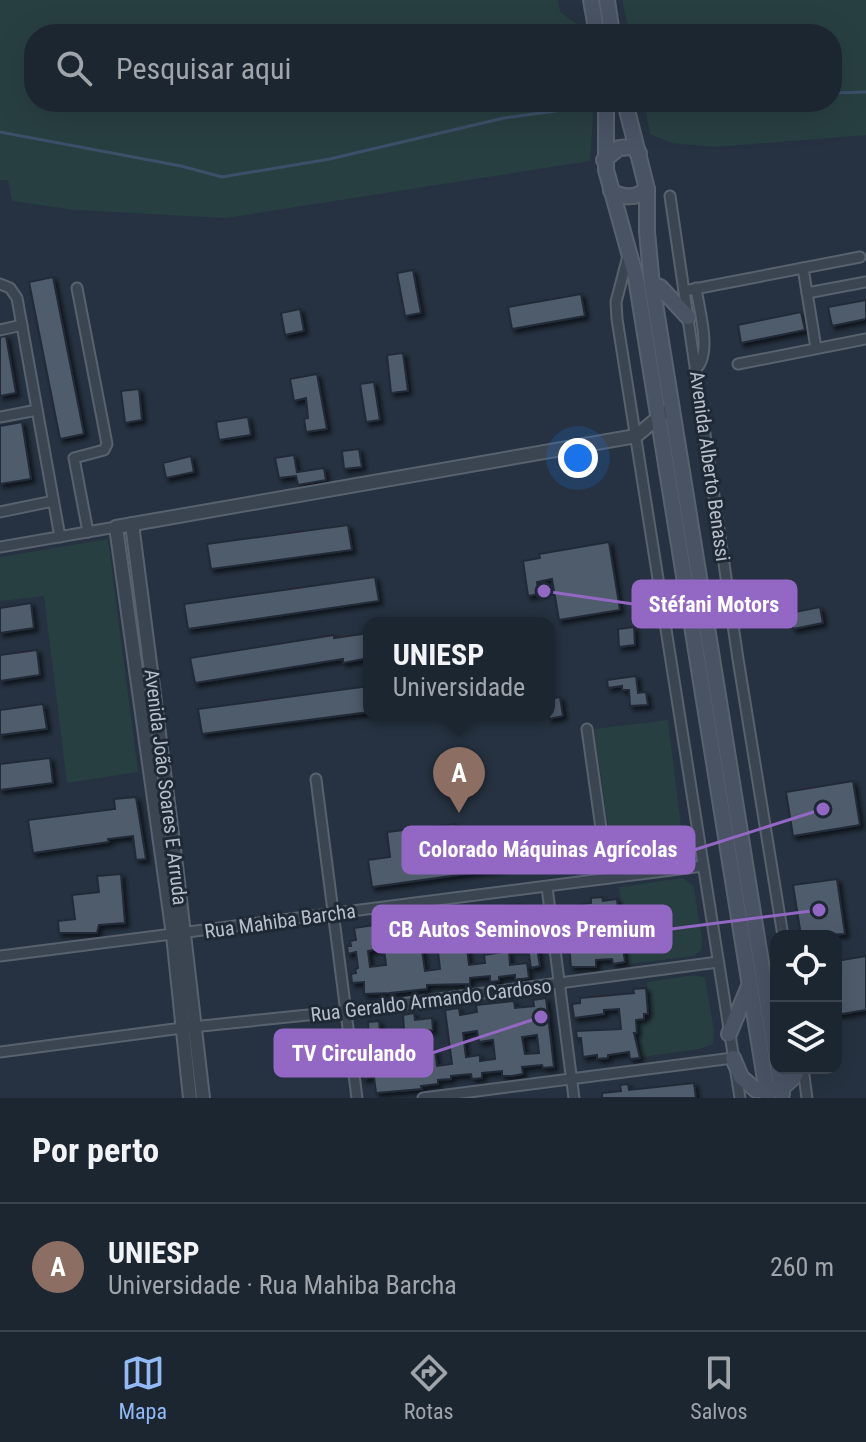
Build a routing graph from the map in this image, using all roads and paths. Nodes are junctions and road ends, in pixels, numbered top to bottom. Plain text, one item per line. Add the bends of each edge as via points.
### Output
1 (591, 0) edge
2 (607, 0) edge
3 (595, 24) edge
4 (611, 24) edge
5 (606, 112) edge
6 (628, 112) edge
7 (639, 153) junction
8 (604, 160) junction
9 (647, 189) junction
10 (611, 191) junction
11 (670, 196) dead end
12 (629, 253) junction
13 (860, 257) dead end
14 (803, 268) junction
15 (866, 282) edge
16 (0, 284) edge
17 (656, 286) junction
18 (683, 286) junction
19 (77, 288) dead end
20 (696, 288) junction
21 (807, 293) junction
22 (688, 317) junction
23 (22, 325) junction
24 (0, 330) edge
25 (866, 339) edge
26 (816, 348) junction
27 (738, 364) dead end
28 (695, 370) junction
29 (672, 405) junction
30 (37, 410) junction
31 (0, 417) edge
32 (659, 418) junction
33 (636, 436) junction
34 (53, 501) junction
35 (0, 512) edge
36 (132, 524) junction
37 (116, 527) junction
38 (88, 532) junction
39 (60, 537) junction
40 (0, 547) edge
41 (144, 614) junction
42 (128, 616) junction
43 (587, 729) dead end
44 (316, 779) dead end
45 (169, 866) junction
46 (703, 866) junction
47 (608, 878) junction
48 (547, 887) junction
49 (334, 914) junction
50 (782, 930) edge
51 (178, 935) junction
52 (0, 956) edge
53 (718, 962) junction
54 (559, 983) junction
55 (749, 986) junction
56 (347, 1011) junction
57 (770, 1018) edge
58 (188, 1028) junction
59 (729, 1034) junction
60 (0, 1052) edge
61 (733, 1058) junction
62 (777, 1074) edge
63 (796, 1074) edge
64 (801, 1074) edge
65 (572, 1080) junction
66 (775, 1094) edge
67 (190, 1098) edge
68 (203, 1098) edge
69 (357, 1098) edge
70 (423, 1098) edge
71 (574, 1098) edge
72 (740, 1098) edge
73 (807, 1098) edge

1 - 3 main road
2 - 4 main road
5 - 8 main road
6 - 7 main road
7 - 8 main road via 632,147 619,148
7 - 9 main road
8 - 10 main road
9 - 10 main road via 629,196
9 - 17 main road
10 - 12 main road
11 - 18 street, Avenida Alberto Benassi
12 - 32 main road
12 - 33 street via 616,302
13 - 14 street
14 - 20 street
14 - 21 street
15 - 21 street
16 - 23 street via 15,292
17 - 18 street
17 - 22 main road
17 - 29 main road
18 - 20 street
18 - 22 street, Avenida Alberto Benassi
19 - 38 street via 107,444 104,450 74,458
20 - 28 street via 705,353
21 - 26 street
22 - 28 street, Avenida Alberto Benassi
23 - 24 street
23 - 30 street
25 - 26 street
26 - 27 street
28 - 50 street, Avenida Alberto Benassi
29 - 32 street
29 - 57 main road
30 - 31 street
30 - 34 street
32 - 33 street
32 - 55 main road
33 - 36 street
33 - 46 street
34 - 35 street
34 - 39 street
36 - 37 street
36 - 41 street, Avenida João Soares E Arruda
37 - 38 street
37 - 42 street, Avenida João Soares E Arruda
38 - 39 street
39 - 40 street
41 - 42 street
41 - 45 street, Avenida João Soares E Arruda
42 - 45 street, Avenida João Soares E Arruda
43 - 47 street
44 - 49 street
45 - 51 street, Avenida João Soares E Arruda
46 - 47 street, Rua Mahiba Barcha
46 - 53 street
47 - 48 street, Rua Mahiba Barcha
48 - 49 street, Rua Mahiba Barcha
48 - 54 street
49 - 51 street, Rua Mahiba Barcha
49 - 56 street
51 - 52 street, Rua Mahiba Barcha
51 - 58 street, Avenida João Soares E Arruda
53 - 54 street, Rua Geraldo Armando Cardoso
53 - 59 street
54 - 56 street, Rua Geraldo Armando Cardoso
54 - 65 street
55 - 59 main road
55 - 66 main road
56 - 58 street, Rua Geraldo Armando Cardoso
56 - 69 street
58 - 60 street, Rua Geraldo Armando Cardoso
58 - 67 street, Avenida João Soares E Arruda
58 - 68 street, Avenida João Soares E Arruda
59 - 61 street
61 - 65 street
61 - 66 main road via 748,1085
61 - 72 street
62 - 66 main road
63 - 66 main road
64 - 73 street
65 - 70 street
65 - 71 street

